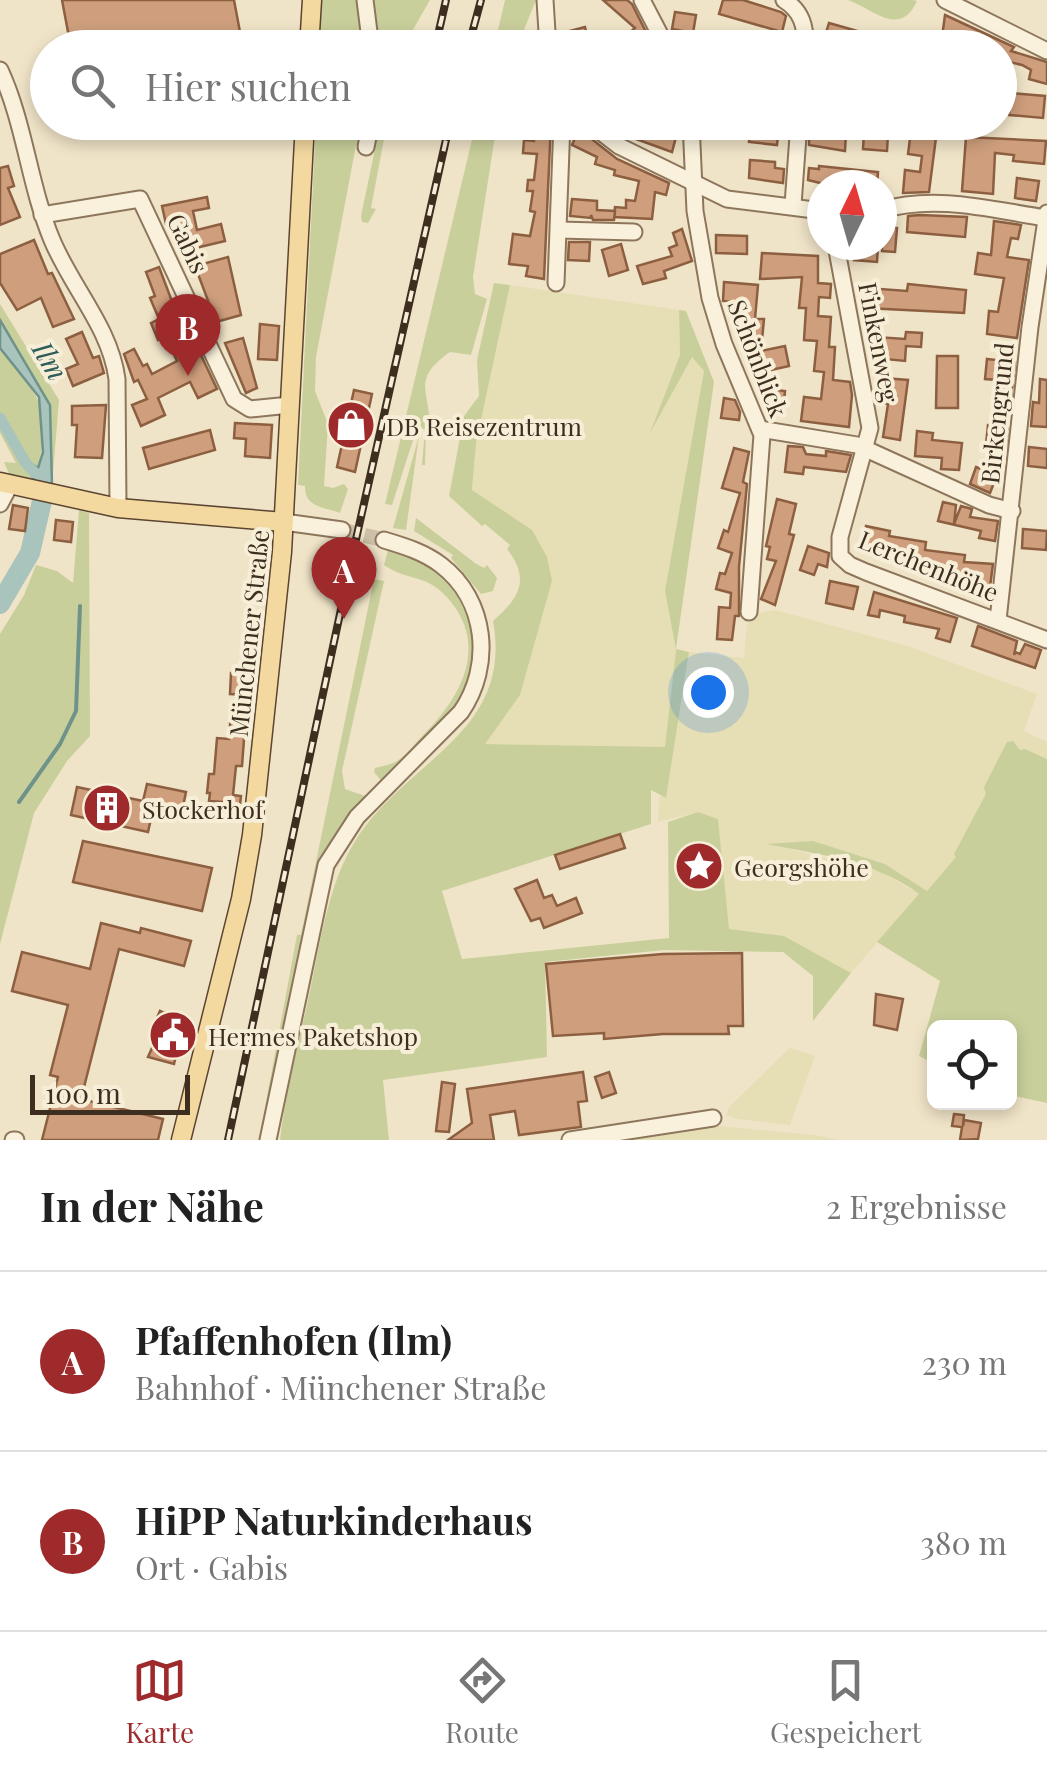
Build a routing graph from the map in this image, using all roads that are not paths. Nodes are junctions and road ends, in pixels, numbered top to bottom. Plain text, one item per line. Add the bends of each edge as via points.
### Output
1 (312, 0) edge
2 (365, 0) edge
3 (544, 0) edge
4 (642, 0) edge
5 (784, 0) edge
6 (945, 0) edge
7 (310, 30) edge
8 (369, 30) edge
9 (546, 30) edge
10 (658, 30) edge
11 (803, 30) edge
12 (1005, 30) edge
13 (1017, 36) edge
14 (1047, 51) edge
15 (0, 70) edge
16 (304, 140) edge
17 (367, 140) edge
18 (562, 140) edge
19 (611, 140) edge
20 (692, 140) edge
21 (798, 140) edge
22 (366, 147) dead end
23 (694, 183) junction
24 (793, 206) junction
25 (897, 206) edge
26 (807, 208) edge
27 (42, 215) junction
28 (1047, 215) edge
29 (559, 230) junction
30 (634, 232) dead end
31 (839, 260) edge
32 (556, 283) dead end
33 (290, 405) junction
34 (760, 428) junction
35 (866, 449) junction
36 (5, 483) edge
37 (0, 504) edge
38 (118, 508) junction
39 (1012, 511) junction
40 (284, 522) junction
41 (342, 530) tunnel mouth
42 (384, 540) tunnel mouth
43 (749, 612) dead end
44 (998, 620) junction
45 (1047, 640) edge
46 (713, 1118) dead end
47 (181, 1140) edge
48 (268, 1140) edge
49 (570, 1140) edge

1 - 7 main road
2 - 8 street
3 - 9 street
4 - 10 street
5 - 11 street via 796,9
6 - 12 street
13 - 14 street
15 - 27 street
16 - 33 main road, Münchener Straße
17 - 22 street
18 - 29 street
19 - 23 street
20 - 23 street, Schönblick
21 - 24 street
23 - 24 street via 738,202
23 - 34 street, Schönblick via 710,298
24 - 26 street
25 - 28 street via 938,203
27 - 33 street, Gabis via 140,198 234,399 250,409
27 - 38 street via 104,333 116,371
28 - 39 street, Birkengrund
29 - 30 street
29 - 32 street
31 - 35 street, Finkenweg via 870,413
33 - 40 main road, Münchener Straße
34 - 35 street
34 - 43 street, Schönblick
35 - 39 street
35 - 44 street, Lerchenhöhe via 840,537 844,561
36 - 37 street
36 - 38 main road
38 - 40 main road
39 - 44 street, Birkengrund
40 - 41 street
40 - 47 main road, Münchener Straße via 250,854
42 - 48 street via 436,561 462,587 479,625 480,674 461,712 357,817 326,865
44 - 45 street, Lerchenhöhe
46 - 49 street

